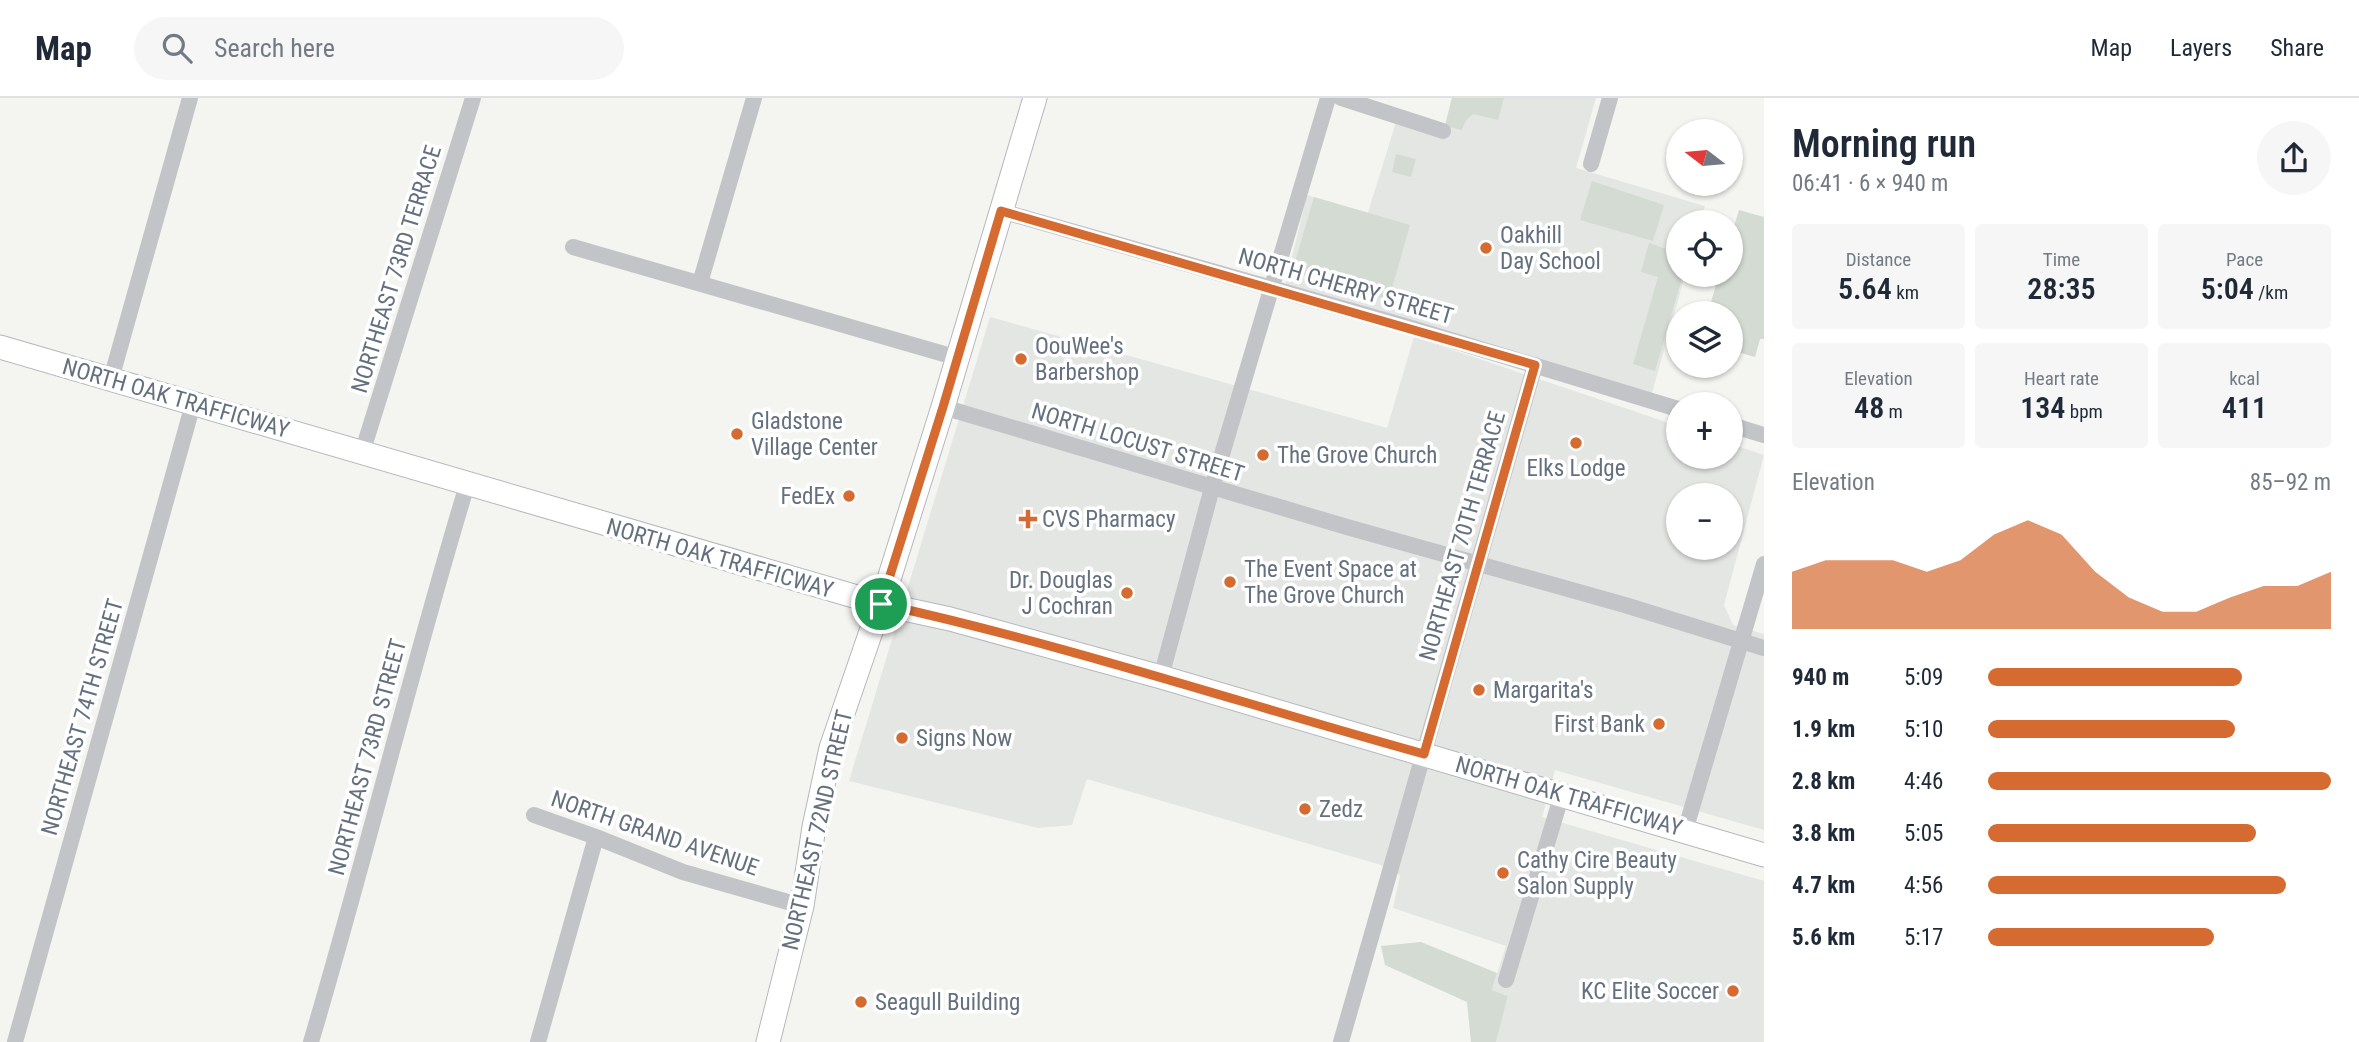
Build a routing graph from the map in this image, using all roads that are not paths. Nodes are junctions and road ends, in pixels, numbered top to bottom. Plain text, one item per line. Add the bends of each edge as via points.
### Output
1 (190, 98) edge
2 (473, 98) edge
3 (754, 98) edge
4 (1035, 98) edge
5 (1328, 98) edge
6 (1341, 98) edge
7 (1610, 98) edge
8 (1443, 131) dead end
9 (1591, 164) dead end
10 (1001, 211) junction
11 (573, 247) dead end
12 (700, 283) junction
13 (1272, 289) junction
14 (0, 347) edge
15 (958, 358) junction
16 (1535, 365) junction
17 (111, 379) junction
18 (193, 404) junction
19 (1666, 405) edge
20 (943, 407) junction
21 (1743, 429) edge
22 (1764, 435) edge
23 (362, 453) junction
24 (467, 485) junction
25 (1212, 488) junction
26 (1476, 564) junction
27 (1764, 564) edge
28 (881, 604) junction
29 (1742, 641) junction
30 (1764, 648) edge
31 (1161, 677) junction
32 (1424, 754) junction
33 (1562, 794) junction
34 (534, 815) dead end
35 (1685, 831) junction
36 (596, 836) junction
37 (1764, 855) edge
38 (802, 906) junction
39 (1506, 980) dead end
40 (15, 1042) edge
41 (311, 1042) edge
42 (538, 1042) edge
43 (768, 1042) edge
44 (1341, 1042) edge

1 - 17 street
2 - 23 street, NORTHEAST 73RD TERRACE
3 - 12 street
4 - 10 main road, NORTHEAST 72ND STREET
5 - 13 street
6 - 8 street
7 - 9 street
10 - 13 street, NORTH CHERRY STREET
10 - 15 main road, NORTHEAST 72ND STREET
11 - 12 street
12 - 15 street
13 - 16 street, NORTH CHERRY STREET
13 - 25 street
14 - 17 main road, NORTH OAK TRAFFICWAY
15 - 20 main road, NORTHEAST 72ND STREET
16 - 19 street, NORTH CHERRY STREET
16 - 26 street, NORTHEAST 70TH TERRACE
17 - 18 main road, NORTH OAK TRAFFICWAY
18 - 23 main road, NORTH OAK TRAFFICWAY
18 - 40 street, NORTHEAST 74TH STREET
20 - 25 street, NORTH LOCUST STREET
20 - 28 main road, NORTHEAST 72ND STREET
21 - 22 street
23 - 24 main road, NORTH OAK TRAFFICWAY
24 - 28 main road, NORTH OAK TRAFFICWAY
24 - 41 street, NORTHEAST 73RD STREET
25 - 26 street, NORTH LOCUST STREET
25 - 31 street
26 - 29 street, NORTH LOCUST STREET
26 - 32 street, NORTHEAST 70TH TERRACE
27 - 29 street
28 - 31 main road, NORTH OAK TRAFFICWAY
28 - 38 main road, NORTHEAST 72ND STREET via 831,748
29 - 30 street, NORTH LOCUST STREET
29 - 35 street
31 - 32 main road, NORTH OAK TRAFFICWAY
32 - 33 main road, NORTH OAK TRAFFICWAY
32 - 44 street, NORTHEAST 70TH TERRACE
33 - 35 main road, NORTH OAK TRAFFICWAY
33 - 39 street
34 - 36 street, NORTH GRAND AVENUE
35 - 37 main road, NORTH OAK TRAFFICWAY
36 - 38 street, NORTH GRAND AVENUE via 683,872
36 - 42 street
38 - 43 main road, NORTHEAST 72ND STREET

